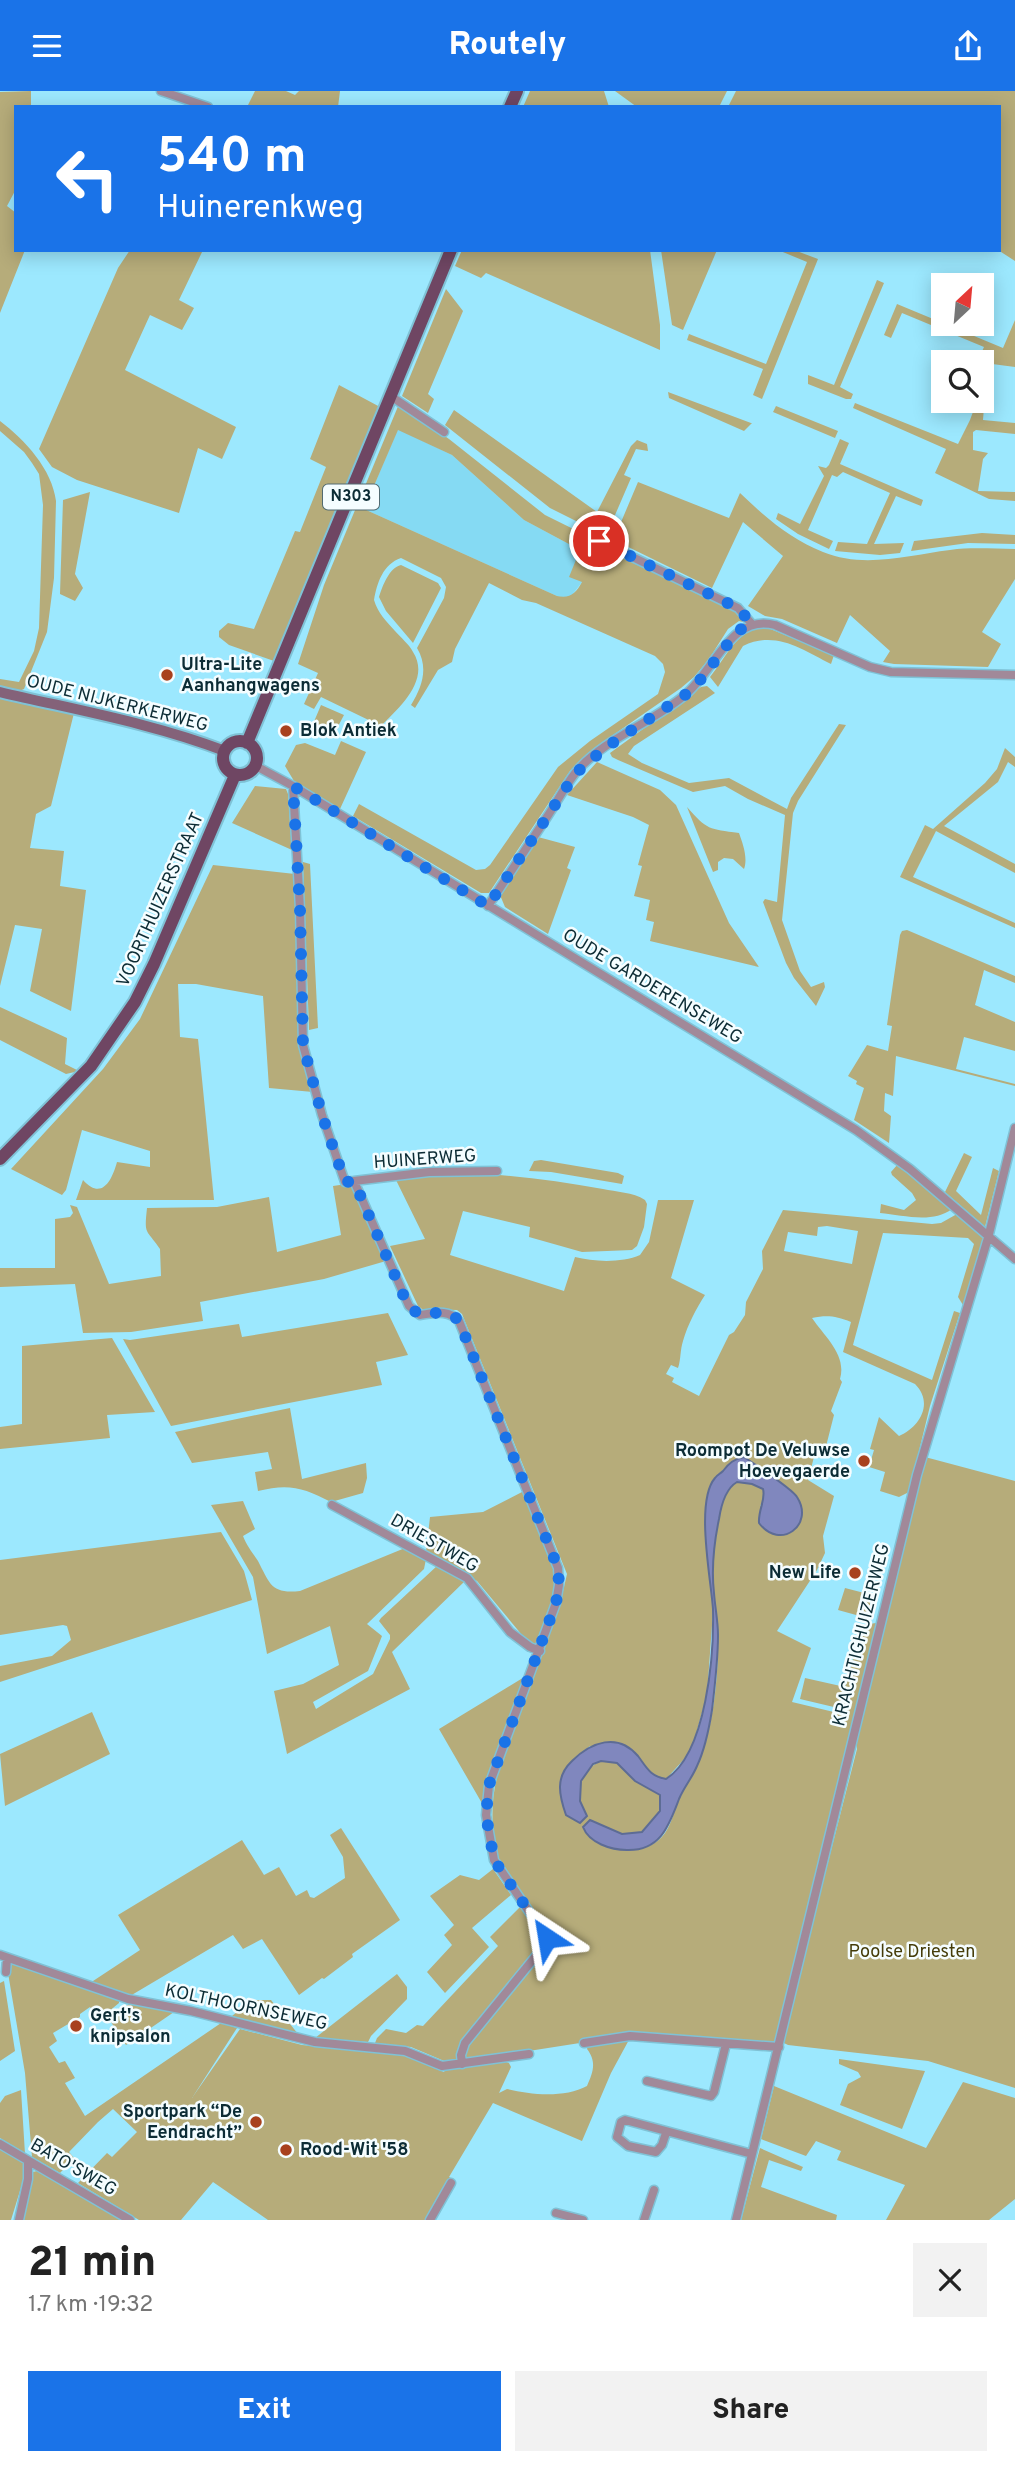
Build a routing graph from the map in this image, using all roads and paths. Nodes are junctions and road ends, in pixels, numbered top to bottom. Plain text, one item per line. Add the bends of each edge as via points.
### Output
1 (161, 91) edge
2 (202, 105) edge
3 (450, 252) edge
4 (392, 397) junction
5 (444, 432) dead end
6 (593, 538) dead end
7 (751, 623) junction
8 (1015, 675) edge
9 (0, 692) edge
10 (247, 743) junction
11 (225, 751) junction
12 (256, 766) junction
13 (234, 775) junction
14 (293, 786) junction
15 (488, 906) junction
16 (1015, 1128) edge
17 (0, 1159) edge
18 (497, 1171) dead end
19 (354, 1181) junction
20 (988, 1238) junction
21 (1015, 1259) edge
22 (332, 1505) dead end
23 (540, 1651) junction
24 (4, 1956) edge
25 (6, 1972) dead end
26 (584, 2043) dead end
27 (726, 2043) junction
28 (779, 2047) junction
29 (529, 2054) dead end
30 (462, 2064) junction
31 (647, 2081) dead end
32 (666, 2133) junction
33 (0, 2144) edge
34 (752, 2154) junction
35 (28, 2161) junction
36 (451, 2183) dead end
37 (654, 2190) dead end
38 (556, 2213) dead end
39 (19, 2220) edge
40 (130, 2220) edge
41 (430, 2220) edge
42 (583, 2220) edge
43 (644, 2220) edge
44 (736, 2220) edge

1 - 2 street
3 - 4 main road, N303
4 - 5 street
4 - 10 main road, N303
6 - 7 street via 738,608
7 - 8 street via 775,625 891,672
7 - 15 street via 738,631 685,695 576,773
9 - 11 street, OUDE NIJKERKERWEG via 127,721
10 - 11 main road via 236,742
10 - 12 main road via 256,750
11 - 13 main road via 224,763
12 - 13 main road via 247,775
12 - 14 street, OUDE GARDERENSEWEG
13 - 17 main road, VOORTHUIZERSTRAAT via 135,1002 90,1066
14 - 15 street, OUDE GARDERENSEWEG
14 - 19 street via 303,1045 345,1182
15 - 20 street, OUDE GARDERENSEWEG via 856,1130
16 - 20 street, KRACHTIGHUIZERWEG
18 - 19 street, HUINERWEG via 429,1172
19 - 23 street via 408,1306 420,1315 453,1314 459,1321 554,1556 559,1585
20 - 21 street, OUDE GARDERENSEWEG
20 - 28 street, KRACHTIGHUIZERWEG via 917,1475
22 - 23 street, DRIESTWEG via 467,1579 510,1632
23 - 30 street via 489,1785 486,1815 498,1867 547,1938 465,2043
24 - 25 street
24 - 30 street, KOLTHOORNSEWEG via 128,1999 316,2042 388,2047 442,2066
26 - 27 street via 630,2036
27 - 28 street
27 - 31 street via 711,2096
28 - 34 street, KRACHTIGHUIZERWEG
29 - 30 street, KOLTHOORNSEWEG
32 - 32 street via 656,2152 628,2146 618,2137 624,2120
32 - 34 street
33 - 35 street, BATO'SWEG
34 - 44 street, KRACHTIGHUIZERWEG
35 - 39 street
35 - 40 street, BATO'SWEG
36 - 41 street
37 - 43 street
38 - 42 street

